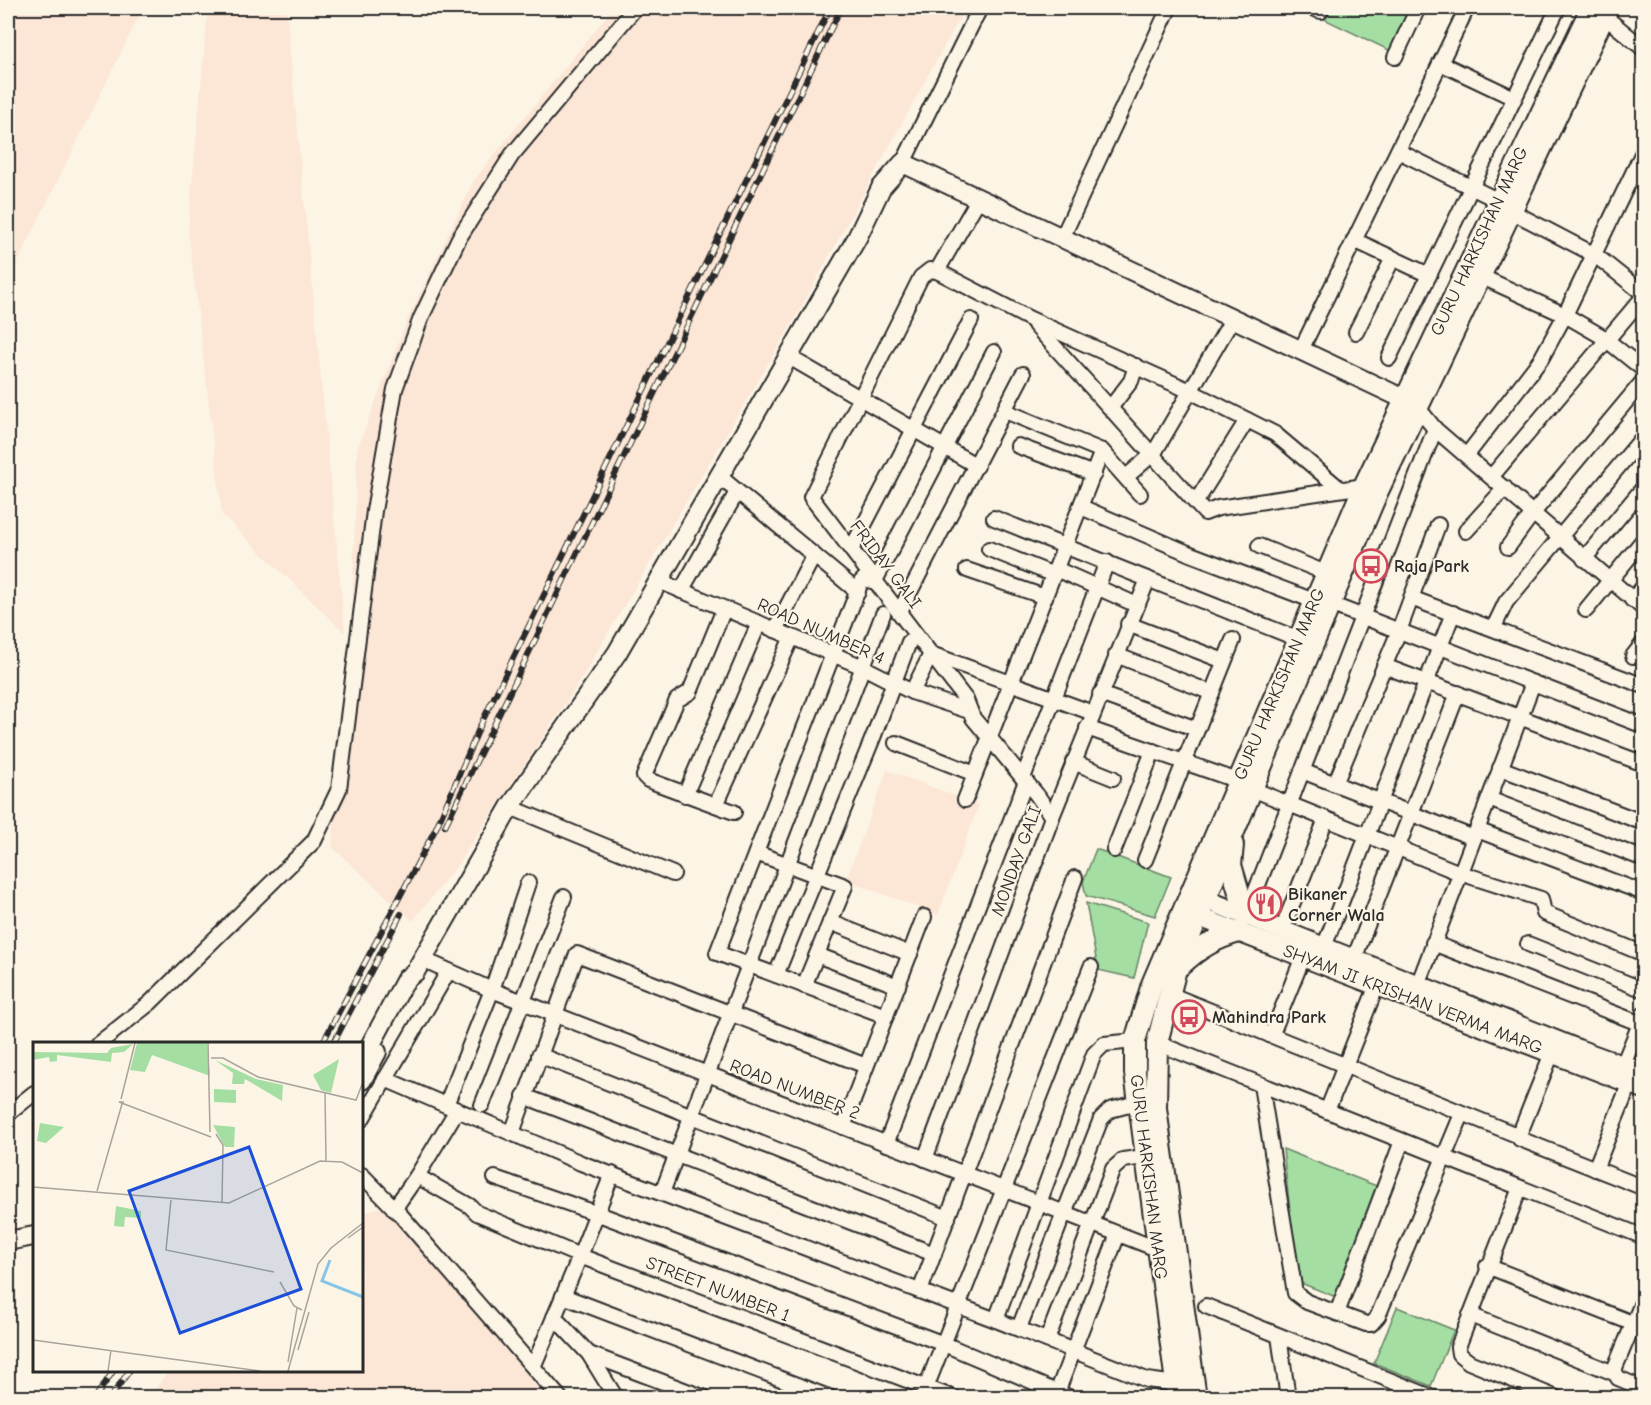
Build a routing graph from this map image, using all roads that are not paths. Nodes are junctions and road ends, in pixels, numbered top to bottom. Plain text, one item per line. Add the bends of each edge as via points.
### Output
1 (635, 8) edge
2 (980, 8) edge
3 (1169, 8) edge
4 (1418, 8) edge
5 (1467, 8) edge
6 (1558, 8) edge
7 (1601, 10) edge
8 (1644, 49) edge
9 (1395, 57) dead end
10 (1440, 63) junction
11 (1514, 98) junction
12 (1644, 150) edge
13 (1398, 151) junction
14 (903, 163) junction
15 (1639, 173) edge
16 (1472, 187) junction
17 (979, 198) junction
18 (1504, 206) junction
19 (1062, 238) junction
20 (1354, 240) junction
21 (1595, 255) junction
22 (1393, 258) junction
23 (937, 271) junction
24 (1429, 275) junction
25 (1480, 276) junction
26 (1644, 295) edge
27 (1565, 315) junction
28 (1233, 318) junction
29 (1030, 319) junction
30 (971, 320) dead end
31 (1356, 332) dead end
32 (1606, 339) junction
33 (1301, 350) junction
34 (994, 352) dead end
35 (789, 357) junction
36 (1389, 358) dead end
37 (1136, 366) junction
38 (1644, 370) edge
39 (1023, 374) dead end
40 (1644, 380) edge
41 (1190, 391) junction
42 (860, 398) junction
43 (1412, 401) junction
44 (1111, 407) junction
45 (1005, 411) junction
46 (1247, 420) junction
47 (914, 429) junction
48 (1435, 429) junction
49 (1644, 436) edge
50 (1018, 446) dead end
51 (945, 447) junction
52 (1102, 452) junction
53 (1154, 453) junction
54 (1467, 455) junction
55 (977, 466) junction
56 (1094, 474) junction
57 (1492, 476) junction
58 (720, 477) junction
59 (1126, 477) junction
60 (1364, 486) junction
61 (1644, 487) edge
62 (1339, 488) junction
63 (1505, 488) junction
64 (737, 492) junction
65 (1140, 494) dead end
66 (1196, 502) junction
67 (1081, 507) junction
68 (1533, 513) junction
69 (994, 518) dead end
70 (1438, 525) dead end
71 (1466, 531) dead end
72 (1559, 537) junction
73 (1644, 539) edge
74 (1065, 546) junction
75 (1259, 546) dead end
76 (852, 548) junction
77 (1508, 548) dead end
78 (989, 549) dead end
79 (814, 555) junction
80 (1584, 559) junction
81 (1107, 562) junction
82 (967, 570) dead end
83 (1055, 572) junction
84 (1326, 573) junction
85 (876, 578) junction
86 (1148, 579) junction
87 (1609, 581) junction
88 (659, 582) junction
89 (1644, 586) edge
90 (1097, 587) junction
91 (681, 591) junction
92 (858, 592) junction
93 (1045, 597) junction
94 (1411, 598) junction
95 (1632, 600) junction
96 (1322, 602) junction
97 (1137, 605) junction
98 (724, 609) junction
99 (1644, 609) edge
100 (1586, 610) dead end
101 (900, 611) junction
102 (1453, 613) junction
103 (883, 614) dead end
104 (1363, 618) junction
105 (759, 623) junction
106 (1128, 624) junction
107 (1494, 627) junction
108 (775, 630) junction
109 (1399, 631) junction
110 (792, 637) junction
111 (1298, 639) junction
112 (1233, 640) dead end
113 (909, 642) dead end
114 (1644, 642) edge
115 (1441, 648) junction
116 (832, 654) junction
117 (931, 654) junction
118 (1116, 655) junction
119 (1633, 656) dead end
120 (1224, 661) junction
121 (863, 666) junction
122 (1384, 666) junction
123 (1428, 681) junction
124 (893, 683) junction
125 (1011, 683) junction
126 (1533, 683) junction
127 (1644, 686) edge
128 (912, 692) junction
129 (1212, 693) junction
130 (1458, 693) junction
131 (1100, 694) junction
132 (1054, 699) junction
133 (969, 711) junction
134 (1093, 713) junction
135 (1520, 718) junction
136 (1644, 726) edge
137 (1087, 728) junction
138 (1197, 729) junction
139 (990, 738) junction
140 (896, 743) dead end
141 (1153, 751) junction
142 (1073, 762) junction
143 (1184, 762) junction
144 (1644, 764) edge
145 (1500, 768) junction
146 (1302, 771) junction
147 (975, 774) junction
148 (1113, 778) dead end
149 (1024, 780) junction
150 (1335, 784) junction
151 (1245, 785) junction
152 (685, 795) junction
153 (1489, 799) junction
154 (965, 800) dead end
155 (1379, 801) junction
156 (1290, 804) junction
157 (716, 805) junction
158 (510, 807) junction
159 (734, 812) dead end
160 (1413, 814) junction
161 (1052, 817) junction
162 (1326, 819) junction
163 (1644, 823) edge
164 (1235, 831) junction
165 (1475, 834) junction
166 (1366, 835) junction
167 (1399, 848) junction
168 (1114, 850) dead end
169 (756, 853) junction
170 (1644, 859) edge
171 (1145, 860) dead end
172 (787, 865) junction
173 (1460, 873) junction
174 (673, 874) dead end
175 (816, 876) junction
176 (1075, 878) dead end
177 (528, 883) dead end
178 (1644, 892) edge
179 (564, 897) dead end
180 (1194, 905) junction
181 (924, 916) dead end
182 (830, 922) junction
183 (1243, 924) junction
184 (1282, 930) junction
185 (1433, 943) junction
186 (1528, 944) dead end
187 (1324, 947) junction
188 (910, 954) junction
189 (1644, 954) edge
190 (817, 955) junction
191 (1304, 957) junction
192 (1354, 959) junction
193 (418, 965) junction
194 (749, 965) junction
195 (1091, 967) dead end
196 (1176, 969) junction
197 (448, 972) junction
198 (776, 975) junction
199 (1377, 985) junction
200 (1418, 985) junction
201 (804, 986) junction
202 (898, 986) junction
203 (492, 990) junction
204 (1644, 990) edge
205 (1168, 994) junction
206 (523, 1002) junction
207 (731, 1013) junction
208 (554, 1014) junction
209 (886, 1016) junction
210 (1642, 1021) edge
211 (1271, 1036) junction
212 (1135, 1041) junction
213 (101, 1042) edge
214 (1157, 1043) junction
215 (1552, 1053) junction
216 (539, 1055) junction
217 (363, 1059) edge
218 (1623, 1065) junction
219 (866, 1066) junction
220 (1344, 1067) junction
221 (708, 1074) junction
222 (363, 1078) edge
223 (385, 1079) junction
224 (1639, 1082) edge
225 (1261, 1085) junction
226 (33, 1094) edge
227 (524, 1096) junction
228 (1137, 1103) junction
229 (482, 1105) dead end
230 (452, 1107) junction
231 (1327, 1111) junction
232 (8, 1114) edge
233 (1462, 1114) junction
234 (692, 1116) junction
235 (363, 1117) edge
236 (843, 1127) junction
237 (512, 1133) junction
238 (1519, 1136) junction
239 (1402, 1141) junction
240 (886, 1144) junction
241 (677, 1155) junction
242 (1144, 1157) junction
243 (1444, 1158) junction
244 (926, 1159) junction
245 (1595, 1169) junction
246 (612, 1174) junction
247 (965, 1174) junction
248 (363, 1176) edge
249 (417, 1176) junction
250 (495, 1178) dead end
251 (1520, 1188) junction
252 (1644, 1188) edge
253 (1005, 1190) junction
254 (662, 1193) junction
255 (1039, 1203) junction
256 (394, 1209) junction
257 (597, 1213) junction
258 (1064, 1213) junction
259 (948, 1218) junction
260 (1092, 1224) junction
261 (1118, 1234) junction
262 (33, 1236) edge
263 (1644, 1237) edge
264 (8, 1241) edge
265 (33, 1247) edge
266 (1157, 1250) junction
267 (8, 1252) edge
268 (934, 1254) junction
269 (580, 1256) junction
270 (1487, 1266) junction
271 (920, 1291) junction
272 (563, 1296) junction
273 (1644, 1298) edge
274 (1206, 1306) dead end
275 (959, 1307) junction
276 (1336, 1313) junction
277 (1470, 1315) junction
278 (554, 1317) junction
279 (996, 1320) junction
280 (1632, 1323) junction
281 (1019, 1328) junction
282 (1279, 1336) junction
283 (1047, 1340) junction
284 (944, 1344) junction
285 (1073, 1350) junction
286 (589, 1354) junction
287 (534, 1365) junction
288 (1614, 1373) junction
289 (1644, 1389) edge
290 (1177, 1391) edge
291 (924, 1392) edge
292 (1056, 1395) edge
293 (1288, 1395) edge
294 (560, 1398) edge
295 (616, 1398) edge
296 (705, 1398) edge
297 (831, 1398) edge
298 (954, 1398) edge
299 (1071, 1398) edge
300 (1196, 1398) edge
301 (1302, 1398) edge
302 (1434, 1398) edge
303 (1557, 1398) edge

1 - 213 street via 512,155 459,238 421,318 395,389 374,511 339,789 314,841 150,1003
2 - 14 street
3 - 19 street
4 - 9 street
5 - 10 street
6 - 11 street
7 - 8 street
7 - 18 main road, GURU HARKISHAN MARG
10 - 11 street
10 - 13 street
11 - 16 street
12 - 15 street
13 - 16 street
13 - 20 street
14 - 17 street
14 - 35 street via 881,188
15 - 21 street
16 - 18 street
16 - 24 street
17 - 19 street
17 - 23 street
18 - 21 street
18 - 25 main road, GURU HARKISHAN MARG
18 - 43 main road, GURU HARKISHAN MARG
19 - 28 street
20 - 22 street
20 - 33 street
21 - 26 street
21 - 27 street
22 - 24 street
22 - 31 street
23 - 29 street
23 - 42 street via 930,270 921,277
24 - 36 street
25 - 27 street
25 - 43 main road, GURU HARKISHAN MARG
26 - 32 street
27 - 32 street
27 - 54 street via 1533,373
28 - 33 street
28 - 41 street
29 - 37 street
29 - 44 street
30 - 47 street
32 - 38 street
32 - 57 street
33 - 43 street
34 - 51 street
35 - 42 street
35 - 58 street
37 - 41 street
37 - 44 street via 1131,381
39 - 45 street
40 - 68 street
41 - 46 street
41 - 53 street
42 - 47 street
42 - 76 street, FRIDAY GALI via 811,497
43 - 48 street
43 - 60 main road, GURU HARKISHAN MARG
43 - 96 main road, GURU HARKISHAN MARG via 1377,493
44 - 53 street
45 - 52 street
45 - 55 street
46 - 62 street via 1275,434
46 - 66 street
47 - 51 street
47 - 76 street
48 - 54 street
48 - 104 street
49 - 72 street
50 - 56 street
51 - 55 street
51 - 85 street
52 - 56 street
52 - 59 street
53 - 59 street
53 - 66 street
54 - 57 street
55 - 101 street
56 - 67 street
57 - 63 street
58 - 64 street
58 - 88 street
59 - 65 street
60 - 62 street
60 - 84 main road, GURU HARKISHAN MARG
61 - 80 street
62 - 66 street via 1205,513
63 - 68 street
63 - 71 street
64 - 79 street
64 - 91 street
67 - 74 street
67 - 96 street
68 - 72 street
68 - 77 street
69 - 74 street
70 - 94 street
72 - 80 street
72 - 107 street via 1506,603
73 - 87 street
74 - 81 street
74 - 83 street
75 - 84 street
76 - 85 street, FRIDAY GALI
78 - 83 street
79 - 92 street
79 - 108 street
80 - 87 street
81 - 86 street
81 - 90 street
82 - 93 street
83 - 90 street
83 - 93 street
84 - 96 main road, GURU HARKISHAN MARG
85 - 92 street via 862,580
85 - 101 street, FRIDAY GALI
86 - 97 street, MONDAY GALI
86 - 111 street
87 - 95 street
87 - 100 street
88 - 91 street, ROAD NUMBER 4
88 - 158 street via 617,653
89 - 95 street
90 - 97 street
90 - 132 street
91 - 98 street, ROAD NUMBER 4
92 - 116 street
93 - 125 street
94 - 102 street
94 - 109 street
95 - 99 street
96 - 104 street
96 - 111 main road, GURU HARKISHAN MARG
96 - 151 main road, GURU HARKISHAN MARG
97 - 106 street, MONDAY GALI
98 - 105 street, ROAD NUMBER 4
98 - 152 street via 690,692 677,700 645,772 648,780
101 - 117 street, FRIDAY GALI
102 - 107 street
102 - 115 street
103 - 121 street
104 - 109 street
104 - 146 street
105 - 108 street, ROAD NUMBER 4
105 - 152 street
106 - 118 street, MONDAY GALI
106 - 120 street
107 - 127 street
108 - 110 street, ROAD NUMBER 4
109 - 115 street
109 - 122 street
110 - 116 street, ROAD NUMBER 4
110 - 157 street
111 - 151 main road, GURU HARKISHAN MARG
112 - 120 street
113 - 124 street
114 - 119 street
115 - 123 street
115 - 126 street
116 - 121 street, ROAD NUMBER 4
116 - 169 street
117 - 125 street
117 - 128 street
117 - 133 street, FRIDAY GALI via 966,700
118 - 129 street
118 - 131 street, MONDAY GALI
120 - 129 street
121 - 124 street, ROAD NUMBER 4
121 - 172 street
122 - 123 street
122 - 150 street
123 - 130 street
123 - 155 street
124 - 128 street, ROAD NUMBER 4
124 - 175 street
125 - 132 street
125 - 139 street
126 - 135 street
126 - 136 street
128 - 133 street, ROAD NUMBER 4
129 - 138 street
130 - 135 street
130 - 160 street
131 - 134 street, MONDAY GALI
131 - 138 street
132 - 134 street
132 - 149 street
133 - 139 street, FRIDAY GALI
134 - 137 street, MONDAY GALI
135 - 144 street
135 - 145 street
137 - 141 street
137 - 142 street, MONDAY GALI
138 - 143 street
139 - 147 street
139 - 149 street, FRIDAY GALI
140 - 147 street
141 - 143 street
141 - 168 street
142 - 148 street
142 - 161 street, MONDAY GALI
143 - 151 street
143 - 171 street
145 - 153 street
145 - 163 street
146 - 150 street
146 - 156 street
147 - 154 street
149 - 161 street, FRIDAY GALI
149 - 240 street
150 - 155 street
151 - 156 street
151 - 164 main road, GURU HARKISHAN MARG
151 - 180 main road, GURU HARKISHAN MARG
152 - 157 street
153 - 165 street
153 - 170 street
155 - 160 street
155 - 166 street
156 - 162 street
156 - 183 street
157 - 159 street
158 - 174 street
158 - 193 street
160 - 165 street
160 - 167 street
161 - 244 street, MONDAY GALI
162 - 166 street
162 - 184 street
164 - 180 main road, GURU HARKISHAN MARG
164 - 183 main road via 1231,865
165 - 173 street
165 - 178 street
166 - 167 street
166 - 187 street
167 - 173 street
167 - 192 street
169 - 172 street
169 - 194 street via 717,953
172 - 175 street
172 - 194 street
173 - 185 street
173 - 189 street via 1541,899 1544,913
175 - 182 street via 845,886
175 - 198 street
176 - 247 street
177 - 203 street
179 - 206 street
180 - 183 street, SHYAM JI KRISHAN VERMA MARG
180 - 196 main road, GURU HARKISHAN MARG
180 - 212 main road, GURU HARKISHAN MARG via 1152,984
181 - 188 street
182 - 188 street
182 - 190 street
183 - 184 street, SHYAM JI KRISHAN VERMA MARG
183 - 191 street, SHYAM JI KRISHAN VERMA MARG
183 - 196 main road via 1196,950
184 - 187 street, SHYAM JI KRISHAN VERMA MARG
185 - 200 street
185 - 210 street
186 - 204 street
187 - 192 street, SHYAM JI KRISHAN VERMA MARG
188 - 202 street
190 - 201 street
190 - 202 street
191 - 199 street, SHYAM JI KRISHAN VERMA MARG
191 - 211 street
192 - 200 street, SHYAM JI KRISHAN VERMA MARG
193 - 197 street, ROAD NUMBER 2
193 - 217 street via 406,979
193 - 222 street via 415,982
194 - 198 street
194 - 207 street
195 - 253 street
196 - 205 main road, GURU HARKISHAN MARG
197 - 203 street, ROAD NUMBER 2
197 - 223 street
198 - 201 street
199 - 215 street, SHYAM JI KRISHAN VERMA MARG
199 - 220 street
200 - 218 street, SHYAM JI KRISHAN VERMA MARG
201 - 209 street
202 - 209 street
203 - 206 street, ROAD NUMBER 2
203 - 230 street
205 - 211 street
205 - 214 main road, GURU HARKISHAN MARG
206 - 208 street, ROAD NUMBER 2
206 - 229 street
207 - 208 street via 577,954
207 - 219 street
207 - 221 street
208 - 216 street
208 - 221 street, ROAD NUMBER 2
209 - 219 street
210 - 218 street
211 - 220 street
212 - 228 main road, GURU HARKISHAN MARG
212 - 255 street via 1104,1044 1094,1054
214 - 225 street
214 - 300 main road, GURU HARKISHAN MARG via 1156,1108
215 - 224 street, SHYAM JI KRISHAN VERMA MARG
215 - 238 street
216 - 227 street
216 - 234 street
218 - 224 street, SHYAM JI KRISHAN VERMA MARG
219 - 236 street
220 - 231 street
220 - 233 street
221 - 234 street
221 - 236 street, ROAD NUMBER 2
223 - 230 street
223 - 235 street
224 - 245 street
225 - 231 street
225 - 276 street via 1295,1293
226 - 232 street
227 - 237 street
227 - 241 street
228 - 242 main road, GURU HARKISHAN MARG
228 - 258 street via 1110,1110 1101,1119
230 - 237 street
230 - 249 street
231 - 239 street
233 - 238 street
233 - 243 street
234 - 241 street
234 - 259 street
236 - 240 street, ROAD NUMBER 2
237 - 246 street
238 - 245 street
239 - 243 street
239 - 276 street
240 - 244 street, ROAD NUMBER 2
241 - 254 street
241 - 268 street
242 - 260 street via 1117,1164
242 - 266 main road, GURU HARKISHAN MARG
243 - 251 street
243 - 276 street via 1376,1321 1366,1324
244 - 247 street, ROAD NUMBER 2
245 - 252 street
246 - 254 street
246 - 257 street
247 - 253 street, ROAD NUMBER 2
247 - 259 street
248 - 256 street
249 - 256 street
249 - 269 street, STREET NUMBER 1 via 477,1213
250 - 257 street
251 - 263 street
251 - 270 street
253 - 255 street, ROAD NUMBER 2
253 - 275 street
254 - 271 street
255 - 258 street, ROAD NUMBER 2
255 - 279 street
256 - 287 street
257 - 269 street
257 - 284 street
258 - 260 street, ROAD NUMBER 2
258 - 281 street
259 - 268 street
260 - 261 street, ROAD NUMBER 2
260 - 283 street
261 - 266 street, ROAD NUMBER 2
261 - 285 street
262 - 264 street
265 - 267 street
266 - 290 main road, GURU HARKISHAN MARG
268 - 271 street
269 - 272 street
269 - 291 street, STREET NUMBER 1
270 - 277 street
270 - 280 street
271 - 275 street
272 - 278 street
272 - 297 street
273 - 280 street
274 - 282 street
275 - 279 street
275 - 284 street
277 - 288 street
277 - 303 street via 1458,1347 1462,1359
278 - 286 street
278 - 287 street
279 - 281 street
280 - 288 street
281 - 283 street
282 - 293 street
282 - 302 street
283 - 285 street
284 - 291 street
284 - 292 street
285 - 290 street
285 - 292 street
286 - 295 street
286 - 296 street
287 - 294 street
288 - 289 street
291 - 298 street, STREET NUMBER 1
292 - 299 street
293 - 301 street

